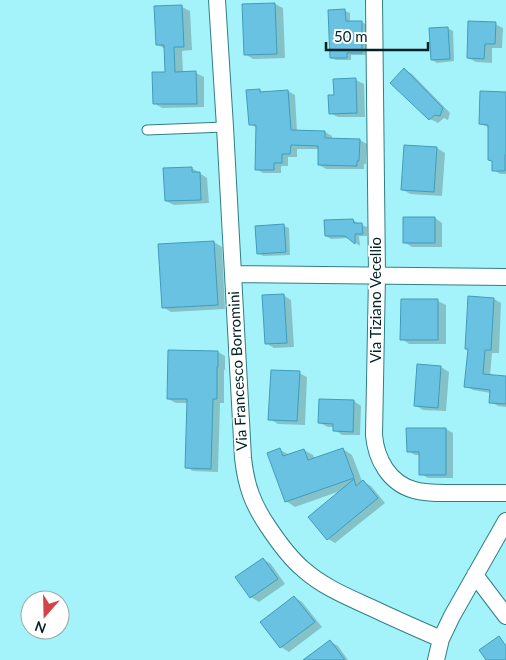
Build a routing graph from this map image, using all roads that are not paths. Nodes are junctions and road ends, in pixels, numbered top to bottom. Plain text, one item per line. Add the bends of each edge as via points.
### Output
1 (217, 0) edge
2 (374, 0) edge
3 (225, 128) junction
4 (147, 130) dead end
5 (233, 274) junction
6 (377, 276) junction
7 (506, 277) edge
8 (506, 493) edge
9 (506, 521) edge
10 (475, 575) junction
11 (506, 616) edge
12 (441, 639) junction
13 (436, 660) edge

1 - 3 street, Via Francesco Borromini
2 - 6 street, Via Tiziano Vecellio
3 - 4 lane
3 - 5 street, Via Francesco Borromini
5 - 6 street
5 - 12 street, Via Francesco Borromini via 243,464 248,489 260,514 294,561 318,581
6 - 7 street
6 - 8 street, Via Tiziano Vecellio via 374,435 382,463 397,482 417,491
9 - 10 street
10 - 11 street
10 - 12 street
12 - 13 street

